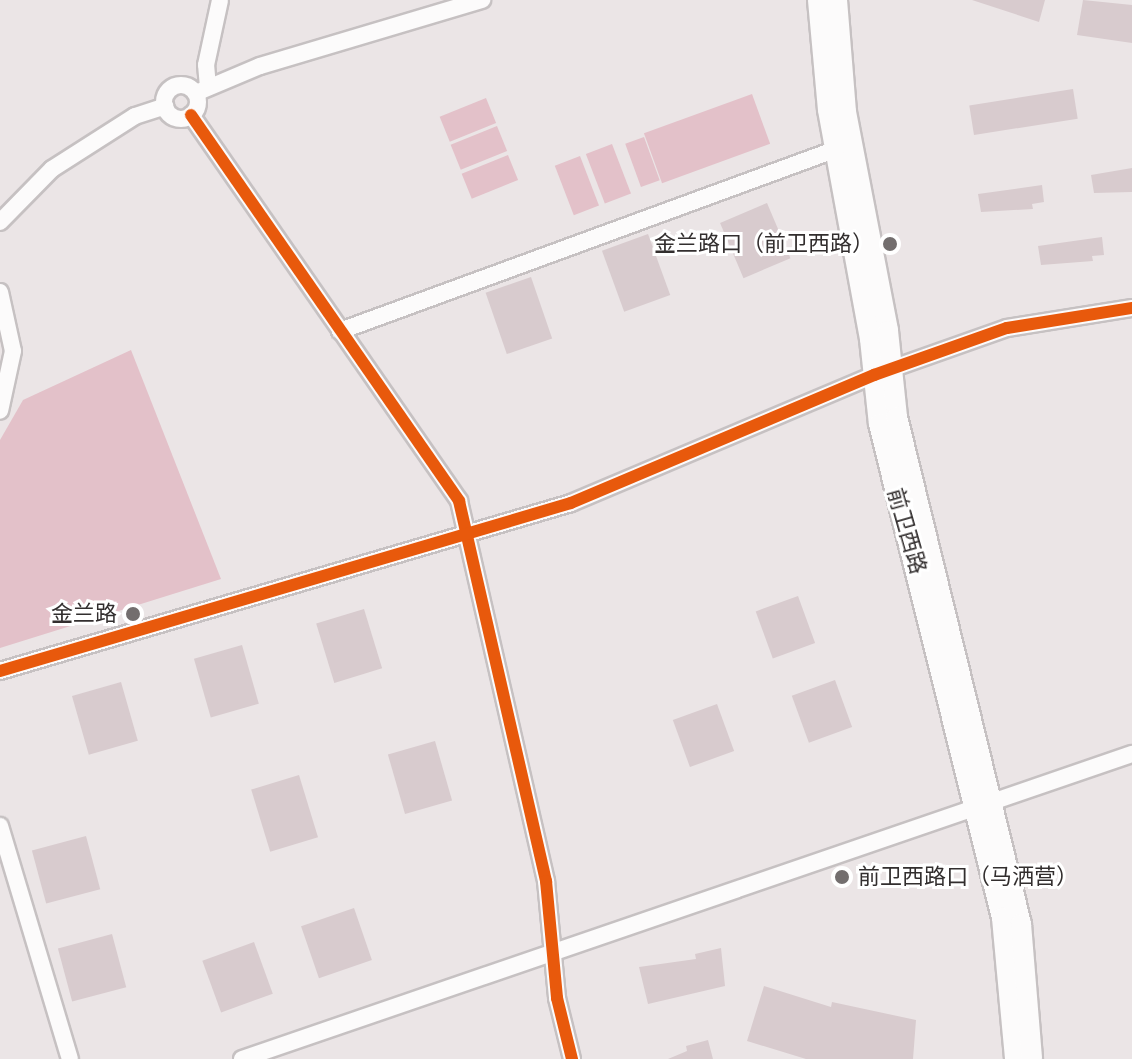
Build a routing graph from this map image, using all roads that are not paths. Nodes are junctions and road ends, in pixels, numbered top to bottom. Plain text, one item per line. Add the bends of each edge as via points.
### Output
1 (220, 0) edge
2 (482, 0) edge
3 (818, 0) edge
4 (837, 0) edge
5 (202, 90) junction
6 (165, 106) junction
7 (191, 115) junction
8 (834, 150) junction
9 (0, 222) edge
10 (0, 292) edge
11 (1132, 308) edge
12 (340, 331) junction
13 (883, 371) junction
14 (0, 411) edge
15 (465, 533) junction
16 (0, 671) edge
17 (1132, 754) edge
18 (983, 806) junction
19 (0, 826) edge
20 (554, 952) junction
21 (70, 1059) edge
22 (242, 1059) edge
23 (572, 1059) edge
24 (1015, 1059) edge
25 (1032, 1059) edge

1 - 5 street
2 - 5 street via 260,66
3 - 8 main road, 前卫西路
4 - 13 main road, 前卫西路 via 846,112
5 - 6 street via 174,86
5 - 7 street
6 - 7 street via 173,117
6 - 9 street via 135,116 52,169
7 - 12 street
8 - 12 street
8 - 13 main road, 前卫西路
10 - 14 street via 13,351
11 - 13 street via 1053,317
12 - 15 street via 453,489
13 - 15 street via 571,503
13 - 18 main road, 前卫西路 via 882,438
15 - 16 street
15 - 20 street via 546,881
17 - 18 street
18 - 20 street
18 - 24 main road, 前卫西路 via 1002,918
18 - 25 main road, 前卫西路 via 1021,924
19 - 21 street
20 - 22 street
20 - 23 street via 557,998

